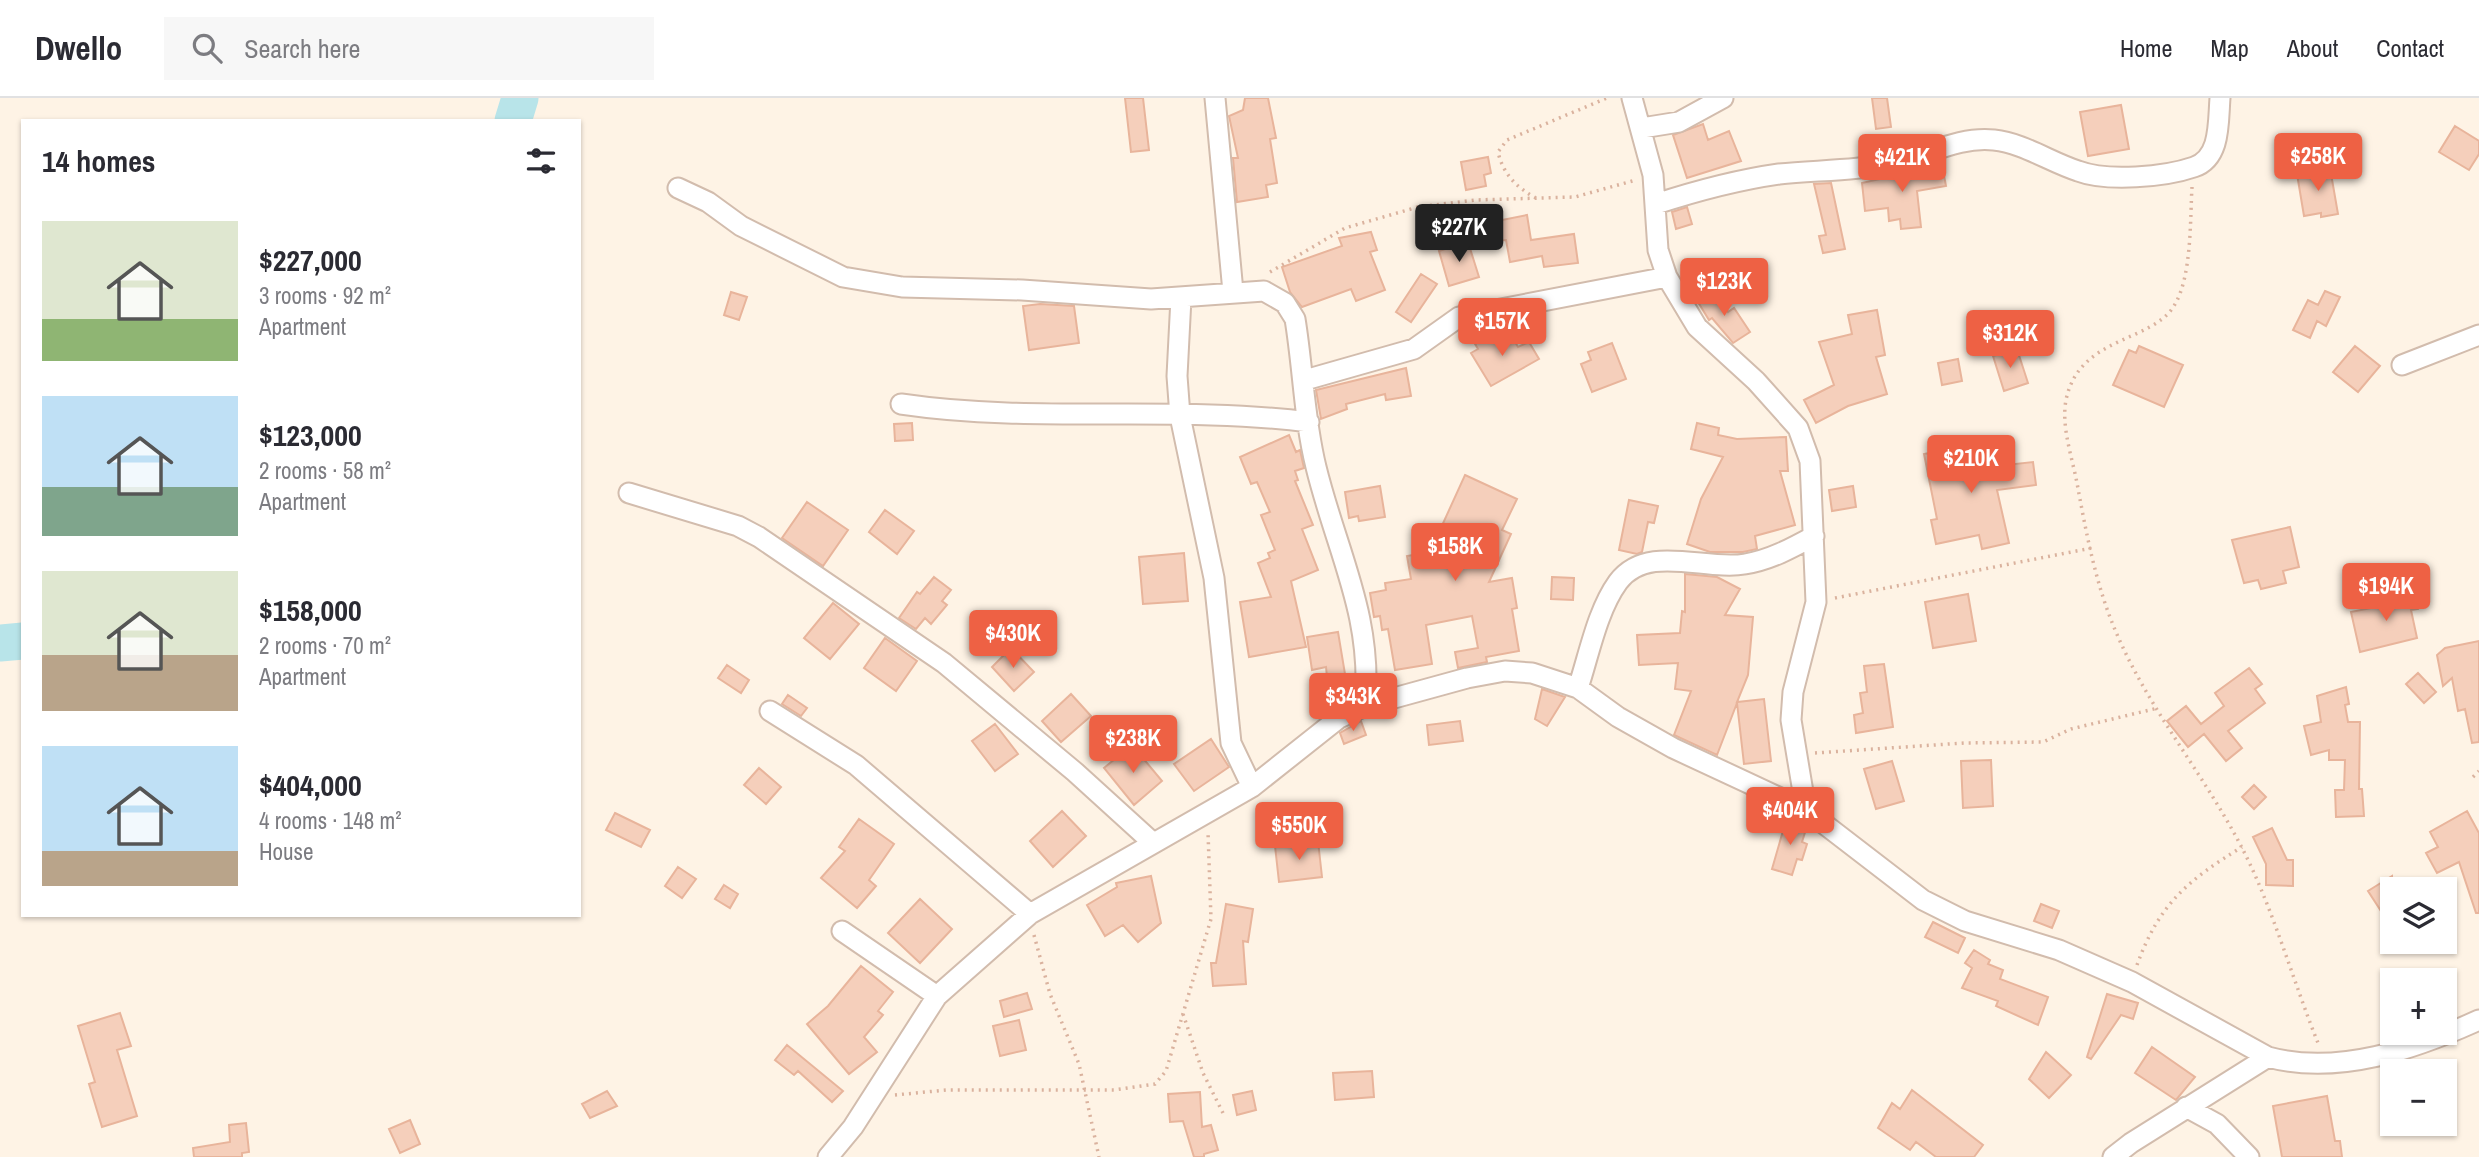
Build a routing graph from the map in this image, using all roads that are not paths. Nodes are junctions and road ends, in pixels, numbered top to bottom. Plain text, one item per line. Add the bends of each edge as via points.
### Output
1 (1215, 98) edge
2 (1632, 98) edge
3 (1723, 98) edge
4 (2220, 98) edge
5 (1642, 128) junction
6 (678, 188) dead end
7 (1656, 204) junction
8 (1667, 277) junction
9 (1240, 291) junction
10 (1181, 298) junction
11 (2479, 335) edge
12 (2402, 365) dead end
13 (1305, 380) junction
14 (901, 404) dead end
15 (1180, 416) junction
16 (1309, 422) junction
17 (629, 493) dead end
18 (1814, 536) junction
19 (1578, 688) junction
20 (1365, 706) junction
21 (770, 711) dead end
22 (1252, 787) junction
23 (1806, 810) junction
24 (1152, 842) junction
25 (1030, 914) junction
26 (842, 931) dead end
27 (937, 996) junction
28 (2479, 1020) edge
29 (2268, 1057) junction
30 (2186, 1107) junction
31 (828, 1157) edge
32 (2113, 1157) edge
33 (2249, 1157) edge

1 - 9 street
2 - 5 street
3 - 5 street via 1679,122
4 - 7 street via 2217,137 2209,158 2194,167 2106,177 2081,173 1993,139 1960,143 1897,162 1742,180
5 - 7 street
6 - 10 street via 708,202 741,226 843,277 902,288
7 - 8 street via 1658,250
8 - 13 street via 1459,317 1414,349
8 - 18 street via 1697,327 1756,381 1798,428 1810,461
9 - 10 street
9 - 13 street via 1264,291 1285,303 1295,318
10 - 15 street
11 - 12 street
13 - 16 street
14 - 15 street via 994,413
15 - 16 street via 1258,416
15 - 22 street via 1214,578 1231,743
16 - 20 street via 1322,488 1357,597 1368,668
17 - 24 street via 759,537 944,663
18 - 19 street via 1774,557 1743,565 1666,561 1636,566 1618,582 1606,606
18 - 23 street via 1816,602 1793,692 1791,720
19 - 20 street via 1532,673 1505,671
19 - 23 street via 1673,748
20 - 22 street via 1339,719
21 - 25 street via 867,773
22 - 24 street
23 - 29 street via 1923,900 1965,921 2059,950 2132,982
24 - 25 street
25 - 27 street
26 - 27 street
27 - 31 street via 853,1127
28 - 29 street via 2442,1037 2376,1056 2326,1063 2291,1063
29 - 30 street
30 - 32 street
30 - 33 street via 2217,1124

